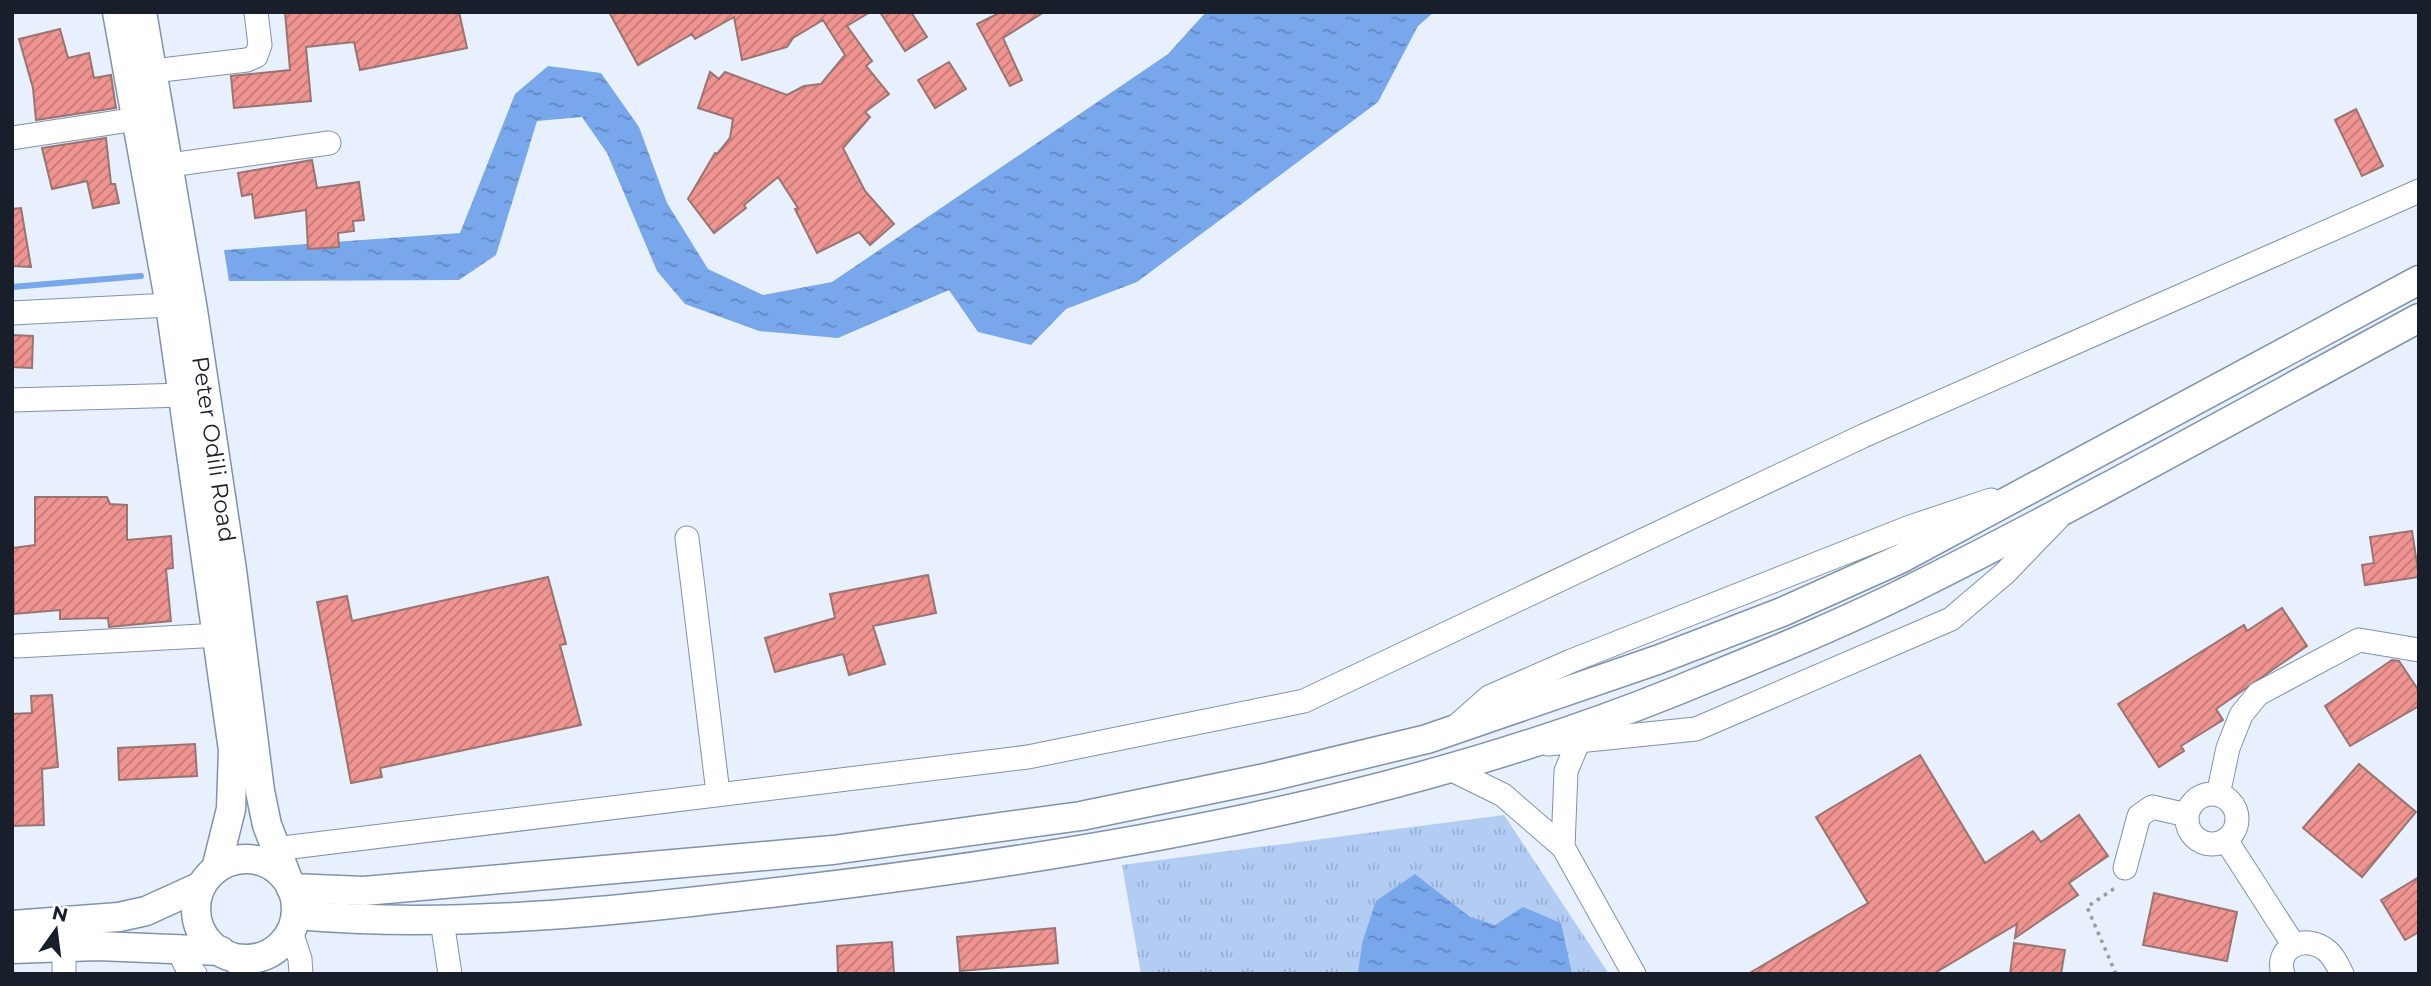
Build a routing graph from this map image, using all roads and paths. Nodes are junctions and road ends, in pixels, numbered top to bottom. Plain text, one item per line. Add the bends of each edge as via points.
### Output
1 (117, 12) edge
2 (142, 12) edge
3 (256, 12) edge
4 (153, 71) junction
5 (137, 120) junction
6 (12, 138) edge
7 (328, 143) dead end
8 (170, 165) junction
9 (2419, 191) edge
10 (2419, 280) edge
11 (170, 305) junction
12 (12, 313) edge
13 (2419, 318) edge
14 (184, 395) junction
15 (12, 400) edge
16 (2071, 505) junction
17 (687, 538) dead end
18 (219, 635) junction
19 (17, 646) dead end
20 (2419, 650) edge
21 (1583, 733) junction
22 (1448, 768) junction
23 (718, 793) junction
24 (2218, 795) junction
25 (2187, 816) junction
26 (2226, 840) junction
27 (1563, 847) junction
28 (275, 849) junction
29 (2125, 867) joint
30 (209, 877) junction
31 (290, 885) junction
32 (442, 921) junction
33 (293, 924) junction
34 (12, 925) edge
35 (2293, 944) junction
36 (12, 949) edge
37 (178, 949) junction
38 (64, 960) edge
39 (233, 960) edge
40 (195, 974) edge
41 (301, 974) edge
42 (450, 974) edge
43 (1634, 974) edge
44 (2116, 974) edge
45 (2283, 974) edge
46 (2342, 974) edge

1 - 5 main road, Peter Odili Road
2 - 4 main road, Peter Odili Road
3 - 4 street via 257,56
4 - 8 main road, Peter Odili Road
5 - 6 street
5 - 11 main road, Peter Odili Road
7 - 8 street
8 - 28 main road, Peter Odili Road via 232,570 260,791
9 - 23 street via 1863,436 1304,701 1028,757
10 - 31 main road via 1900,559 1782,612 1657,660 1451,731 1265,778 1081,816 833,850 364,891
11 - 12 street
11 - 14 main road, Peter Odili Road
13 - 16 main road
14 - 15 street
14 - 18 main road, Peter Odili Road
16 - 21 main road via 1918,586
16 - 21 street via 2005,573 1951,619 1696,729
17 - 23 street
18 - 19 street
18 - 30 main road, Peter Odili Road via 234,784 227,832
20 - 24 street via 2359,640 2258,694 2241,715
21 - 22 main road via 1520,744
21 - 27 street via 1566,772
22 - 27 street via 1503,794
22 - 32 main road via 1313,804 1070,852 618,911
23 - 28 street
24 - 25 street via 2198,798
24 - 26 street via 2230,801 2237,815 2234,831
25 - 26 street via 2188,827 2198,840 2214,844
25 - 29 street via 2152,807 2139,816
26 - 35 street
27 - 43 street
28 - 31 main road, Peter Odili Road
29 - 44 path via 2117,889 2087,907
30 - 31 main road via 232,861 249,859 266,863
30 - 34 main road via 146,911
30 - 39 main road via 196,903 197,920 205,936
31 - 33 main road via 295,898
32 - 33 main road
32 - 42 street
33 - 39 main road via 280,946 264,955
33 - 41 street
35 - 45 street via 2283,957
35 - 46 street via 2306,941 2328,951
36 - 38 main road
37 - 38 main road
37 - 39 main road
37 - 40 street

